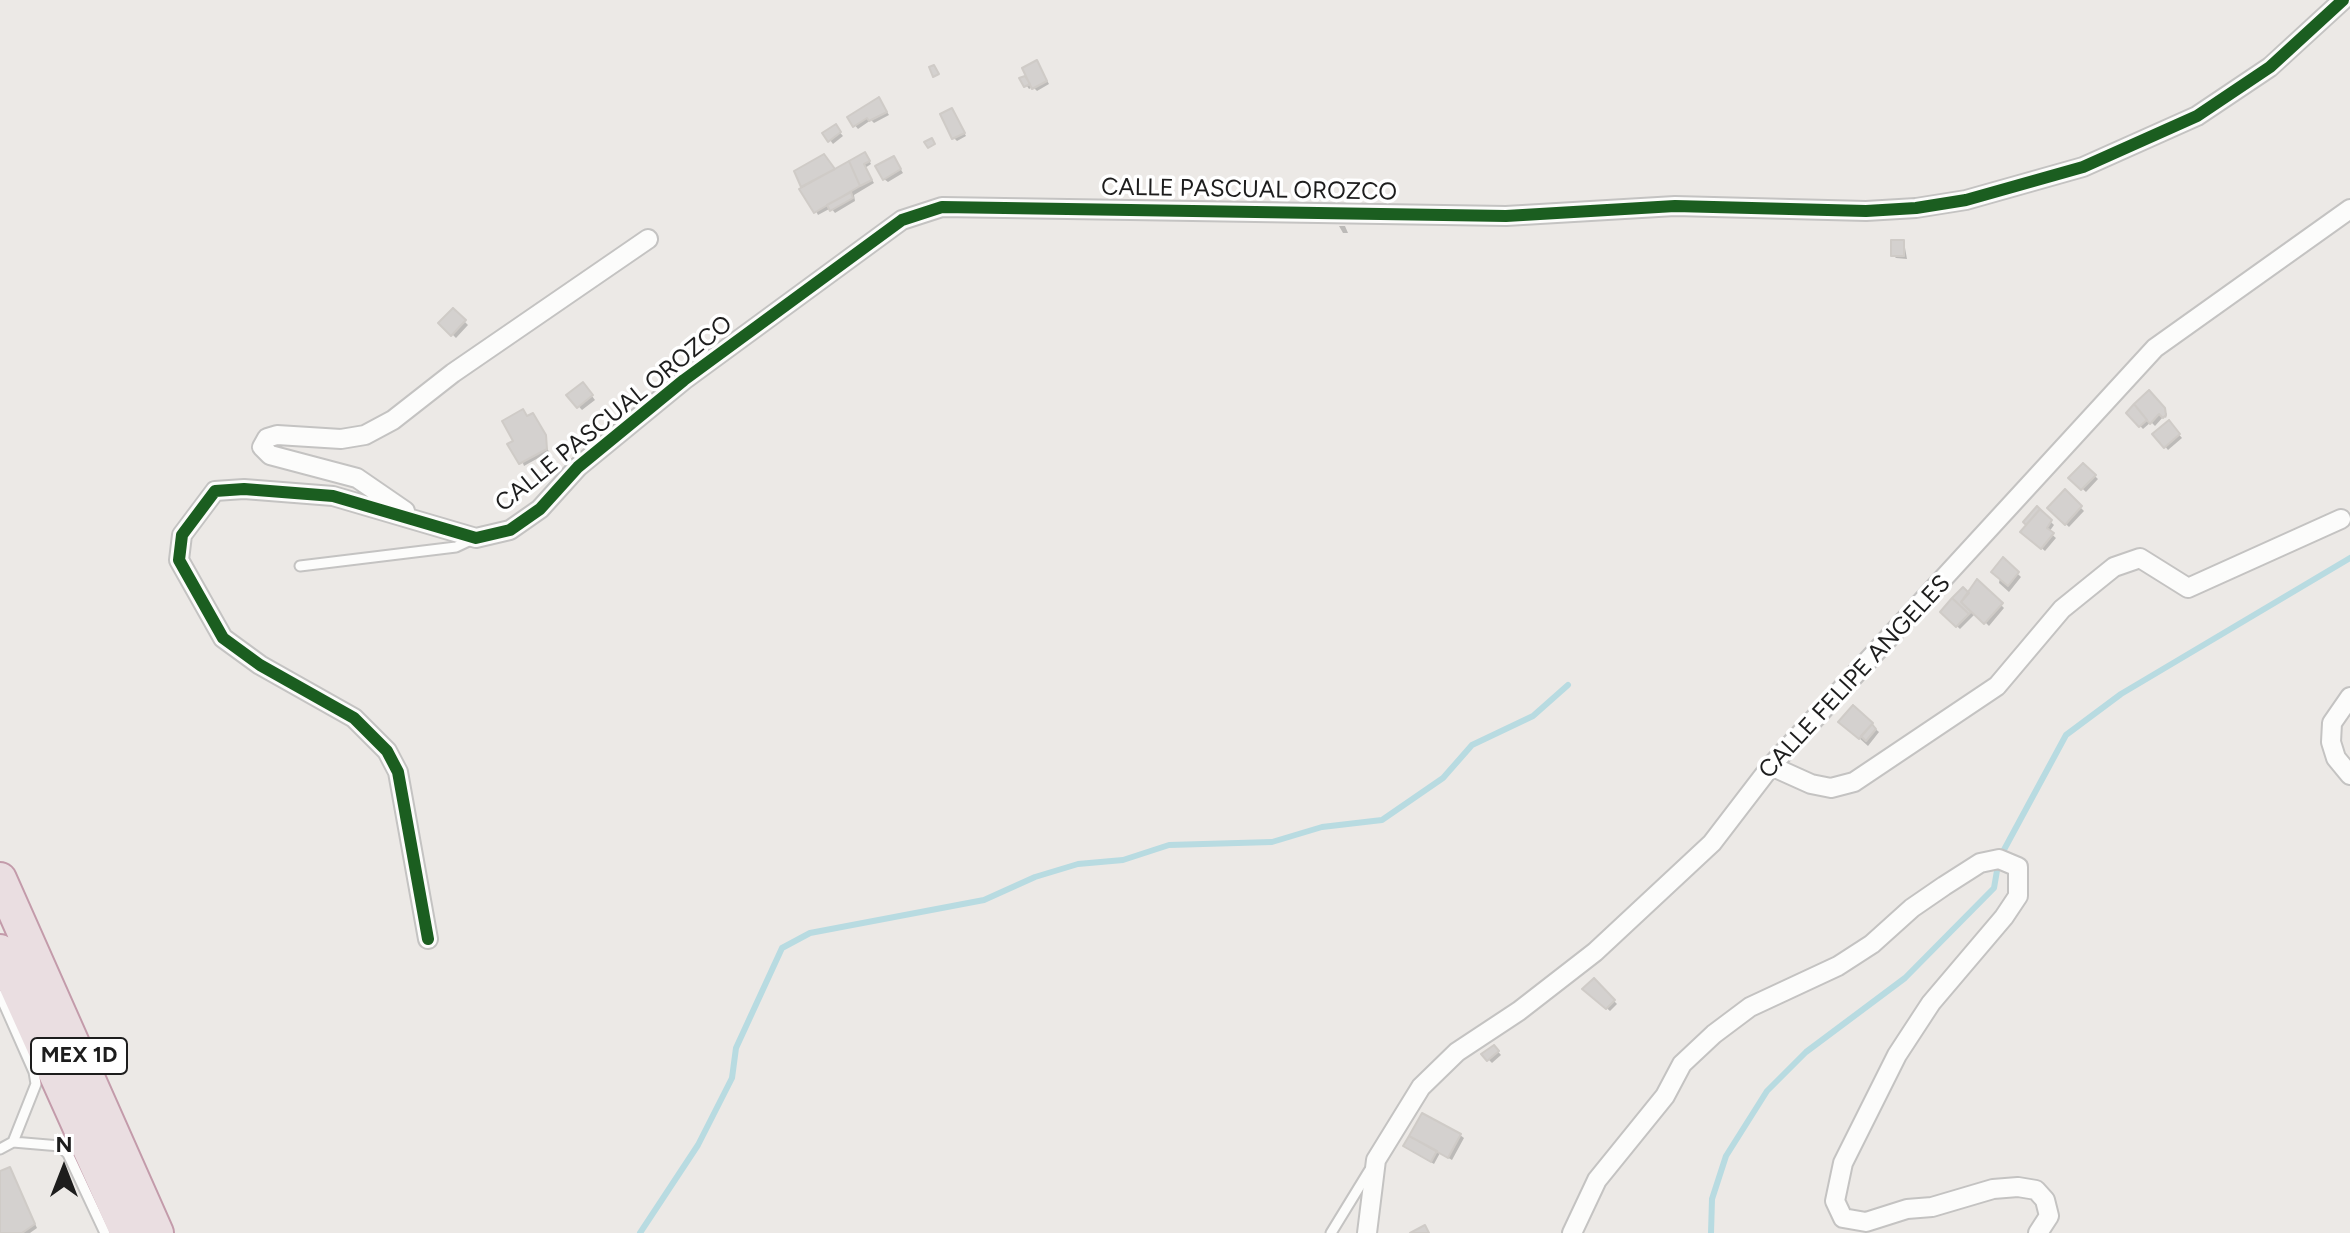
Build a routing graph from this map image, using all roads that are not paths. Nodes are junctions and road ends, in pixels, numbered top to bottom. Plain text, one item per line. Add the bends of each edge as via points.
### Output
1 (2343, 0) edge
2 (2350, 209) edge
3 (648, 239) dead end
4 (417, 519) junction
5 (2341, 519) dead end
6 (476, 538) junction
7 (300, 566) dead end
8 (2350, 697) edge
9 (1771, 766) junction
10 (2350, 775) edge
11 (0, 879) edge
12 (428, 939) dead end
13 (0, 951) edge
14 (0, 995) edge
15 (0, 1134) edge
16 (6, 1145) edge
17 (1376, 1160) junction
18 (105, 1233) edge
19 (127, 1233) edge
20 (157, 1233) edge
21 (1331, 1233) edge
22 (1367, 1233) edge
23 (1572, 1233) edge
24 (2038, 1233) edge

1 - 6 street, CALLE PASCUAL OROZCO via 2270,67 2197,116 2083,167 1966,200 1916,208 1675,206 1506,216 942,207 902,220 684,380 578,467 540,509 510,530
2 - 9 street, CALLE FELIPE ANGELES via 2155,348
3 - 4 street via 393,420 365,435 277,435 262,447 270,455 357,478
4 - 6 street
4 - 12 street via 333,496 215,491 182,535 179,560 223,638 354,718 387,751 398,772
5 - 9 street via 2188,588 2140,558 2114,567 2062,609 1997,686 1854,782 1831,788
6 - 7 lane via 456,547
8 - 10 street via 2332,723 2331,742
9 - 17 street, CALLE FELIPE ANGELES via 1712,843 1662,891 1595,952 1457,1052 1421,1087
11 - 20 highway, MEX 1D
13 - 19 highway, MEX 1D
14 - 16 lane via 36,1084
15 - 16 lane
16 - 18 lane via 51,1143 68,1154
17 - 21 lane
17 - 22 street
23 - 24 street via 1597,1180 1665,1096 1682,1064 1714,1034 1750,1007 1838,966 1933,894 1980,863 1999,859 2018,867 2018,896 1931,1003 1897,1055 1843,1163 1835,1201 1843,1218 1866,1222 2018,1187 2036,1190 2045,1200 2049,1216

